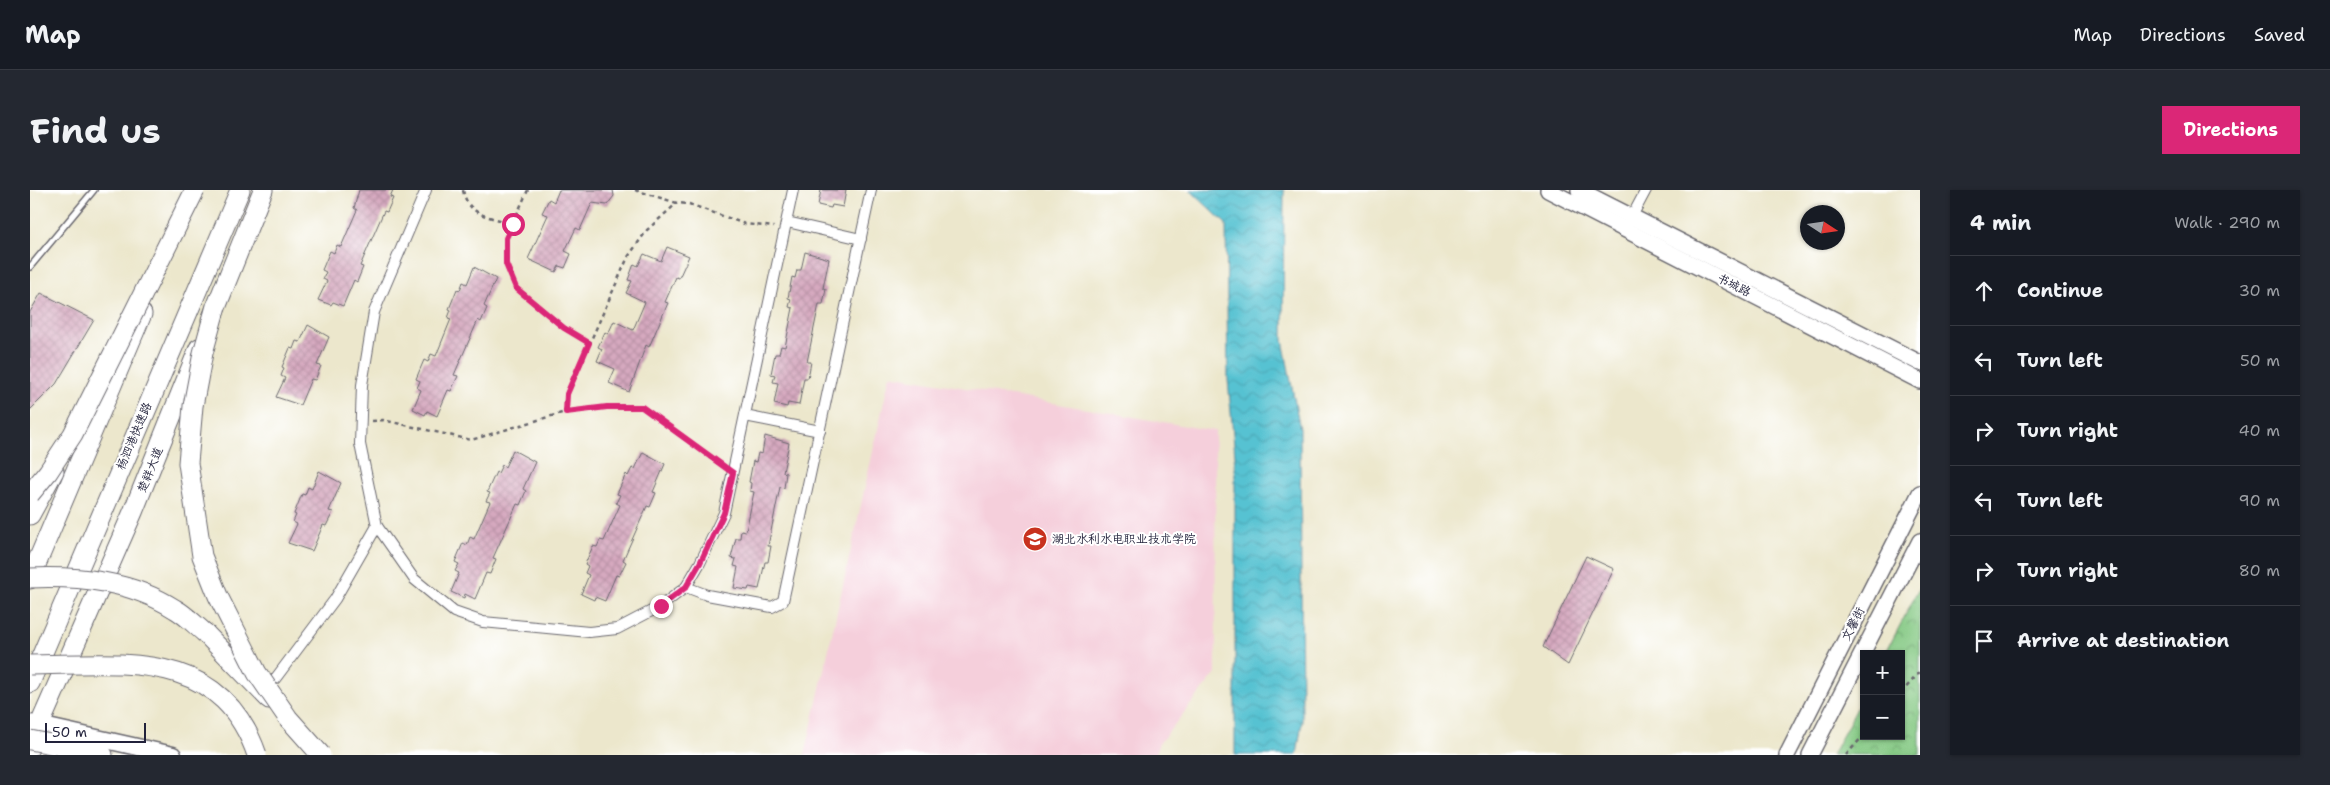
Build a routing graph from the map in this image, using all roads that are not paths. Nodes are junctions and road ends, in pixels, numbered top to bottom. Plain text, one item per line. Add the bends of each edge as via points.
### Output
1 (94, 190) edge
2 (194, 190) edge
3 (240, 190) edge
4 (255, 190) edge
5 (264, 190) edge
6 (426, 190) edge
7 (794, 190) edge
8 (871, 190) edge
9 (1548, 190) edge
10 (1579, 190) edge
11 (1646, 190) edge
12 (1628, 223) junction
13 (786, 226) junction
14 (861, 239) junction
15 (30, 267) edge
16 (1920, 363) edge
17 (1920, 381) edge
18 (745, 416) junction
19 (820, 431) junction
20 (73, 434) junction
21 (1920, 493) edge
22 (30, 494) edge
23 (30, 515) edge
24 (377, 526) junction
25 (1920, 541) edge
26 (30, 578) edge
27 (686, 587) junction
28 (30, 666) edge
29 (275, 679) dead end
30 (30, 683) edge
31 (288, 718) junction
32 (33, 729) edge
33 (30, 748) edge
34 (103, 755) edge
35 (173, 755) edge
36 (257, 755) edge
37 (321, 755) edge
38 (1787, 755) edge
39 (1810, 755) edge

1 - 15 lane
2 - 20 highway, bridge
2 - 26 highway
3 - 30 highway, 杨泗港快速路, bridge
4 - 31 highway, bridge via 202,353 188,463 202,556 218,596 257,673
5 - 32 highway, 楚祥大道 via 133,512
6 - 24 street via 374,312 362,385 360,444
7 - 13 street
8 - 14 street
9 - 12 main road, 书城路
10 - 12 main road, 书城路
11 - 12 street
12 - 16 main road, 书城路
12 - 17 main road, 书城路
13 - 14 street
13 - 18 street
14 - 19 street
18 - 19 street
18 - 27 street via 724,513
19 - 27 street via 783,601 772,607 707,595
20 - 22 highway, bridge
20 - 23 highway, bridge
21 - 38 main road, 文馨街
24 - 27 street via 414,579 454,612 483,622 589,632 618,630 661,606
24 - 29 street via 335,599
25 - 39 main road, 文馨街
26 - 31 highway, bridge via 62,576 112,582 175,609 205,633
28 - 36 highway, bridge via 142,665 186,676 216,690 237,712 250,734
31 - 37 highway, bridge
32 - 33 highway, 楚祥大道
32 - 34 highway, bridge
32 - 35 main road

